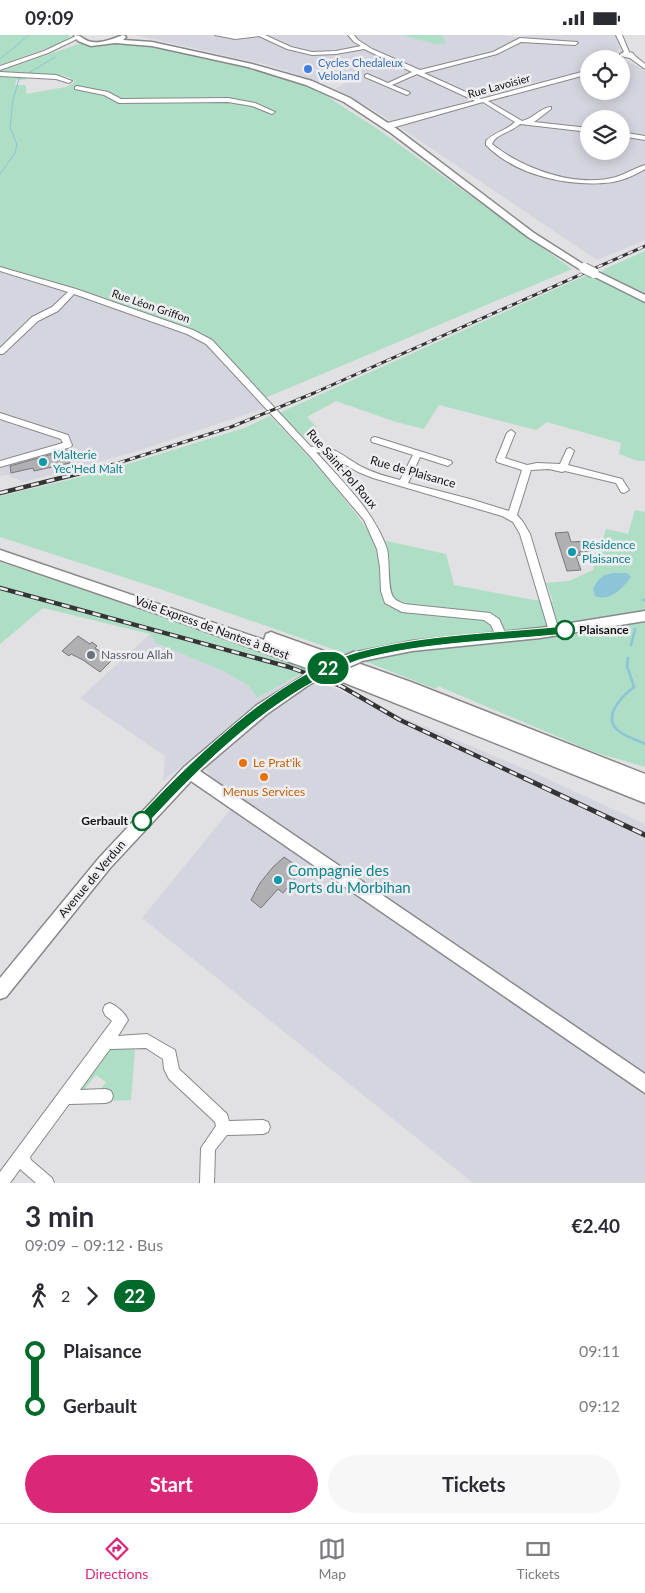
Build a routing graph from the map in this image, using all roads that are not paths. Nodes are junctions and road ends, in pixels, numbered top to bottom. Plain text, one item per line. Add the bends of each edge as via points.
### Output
1 (125, 35) edge
2 (218, 35) edge
3 (258, 35) edge
4 (262, 35) edge
5 (351, 35) edge
6 (619, 35) edge
7 (77, 36) edge
8 (116, 41) junction
9 (87, 42) junction
10 (575, 43) dead end
11 (152, 44) junction
12 (365, 47) junction
13 (624, 50) edge
14 (46, 52) junction
15 (630, 58) edge
16 (645, 67) edge
17 (0, 68) edge
18 (419, 71) junction
19 (0, 74) edge
20 (580, 74) edge
21 (368, 76) dead end
22 (49, 77) junction
23 (69, 81) dead end
24 (45, 83) dead end
25 (387, 85) junction
26 (77, 88) dead end
27 (407, 93) dead end
28 (482, 101) junction
29 (549, 108) dead end
30 (272, 112) dead end
31 (518, 122) junction
32 (388, 126) junction
33 (580, 129) edge
34 (630, 136) edge
35 (645, 138) edge
36 (645, 167) edge
37 (0, 269) edge
38 (73, 291) junction
39 (645, 299) edge
40 (0, 352) edge
41 (271, 410) joint
42 (0, 415) edge
43 (511, 433) dead end
44 (375, 440) dead end
45 (310, 450) junction
46 (570, 451) dead end
47 (418, 453) junction
48 (448, 463) dead end
49 (0, 464) edge
50 (527, 468) junction
51 (562, 469) junction
52 (402, 484) junction
53 (624, 490) dead end
54 (512, 516) junction
55 (0, 545) edge
56 (0, 555) edge
57 (645, 616) edge
58 (554, 631) junction
59 (502, 637) junction
60 (543, 753) junction
61 (189, 771) junction
62 (645, 782) edge
63 (645, 795) edge
64 (645, 806) edge
65 (0, 991) edge
66 (110, 1010) dead end
67 (107, 1041) junction
68 (645, 1084) edge
69 (106, 1096) dead end
70 (66, 1097) junction
71 (263, 1127) dead end
72 (223, 1128) junction
73 (22, 1155) junction
74 (1, 1183) edge
75 (47, 1183) edge
76 (207, 1183) edge

1 - 8 main road
1 - 11 main road
2 - 3 street
4 - 12 street via 315,55
5 - 12 street
6 - 13 street
7 - 9 main road
7 - 14 street
8 - 9 main road
8 - 11 main road
9 - 14 street
10 - 18 street via 520,40 495,53
11 - 32 main road via 284,74 347,100
12 - 18 street
14 - 17 street
15 - 16 street
18 - 25 street
18 - 28 street
19 - 22 street
20 - 28 street, Rue Lavoisier
21 - 25 street
22 - 23 street
22 - 24 street
25 - 27 street
26 - 30 street via 108,93 119,101 228,100 253,104
28 - 31 street
28 - 32 street, Rue Lavoisier
29 - 31 street via 531,121
31 - 33 street
31 - 36 street via 515,127 492,137 489,145 530,169 557,177 590,181 613,179
32 - 39 main road, bridge via 506,217 594,273
34 - 35 street
37 - 38 street, Rue Léon Griffon
38 - 40 street via 55,309 35,319
38 - 41 street, Rue Léon Griffon via 201,337 217,350
41 - 45 street, Rue Saint-Pol Roux
42 - 49 street via 65,437 68,445
43 - 50 street via 500,460
44 - 47 street
45 - 52 street, Rue de Plaisance via 326,449 360,469
45 - 59 street, Rue Saint-Pol Roux via 357,504 376,532 382,549 389,600 402,607 486,616 495,622
46 - 51 street
47 - 48 street
47 - 52 street
50 - 51 street
50 - 54 street
51 - 53 street via 619,481
52 - 54 street, Rue de Plaisance
54 - 58 street via 525,534
55 - 62 highway, Voie Express de Nantes à Brest via 324,656
56 - 60 highway, Voie Express de Nantes à Brest via 263,646
57 - 58 main road, Avenue de Verdun
58 - 59 main road, Avenue de Verdun
59 - 61 main road, Avenue de Verdun, bridge via 417,644 357,657 308,678 287,691
60 - 63 highway, Voie Express de Nantes à Brest
60 - 64 highway via 555,766
61 - 65 main road, Avenue de Verdun via 103,864
61 - 68 main road
66 - 67 street via 121,1020
67 - 70 street
67 - 72 street via 147,1041 170,1055 172,1072 222,1119
69 - 70 street
70 - 73 street
71 - 72 street
72 - 76 street via 208,1148
73 - 74 street
73 - 75 street via 26,1165

